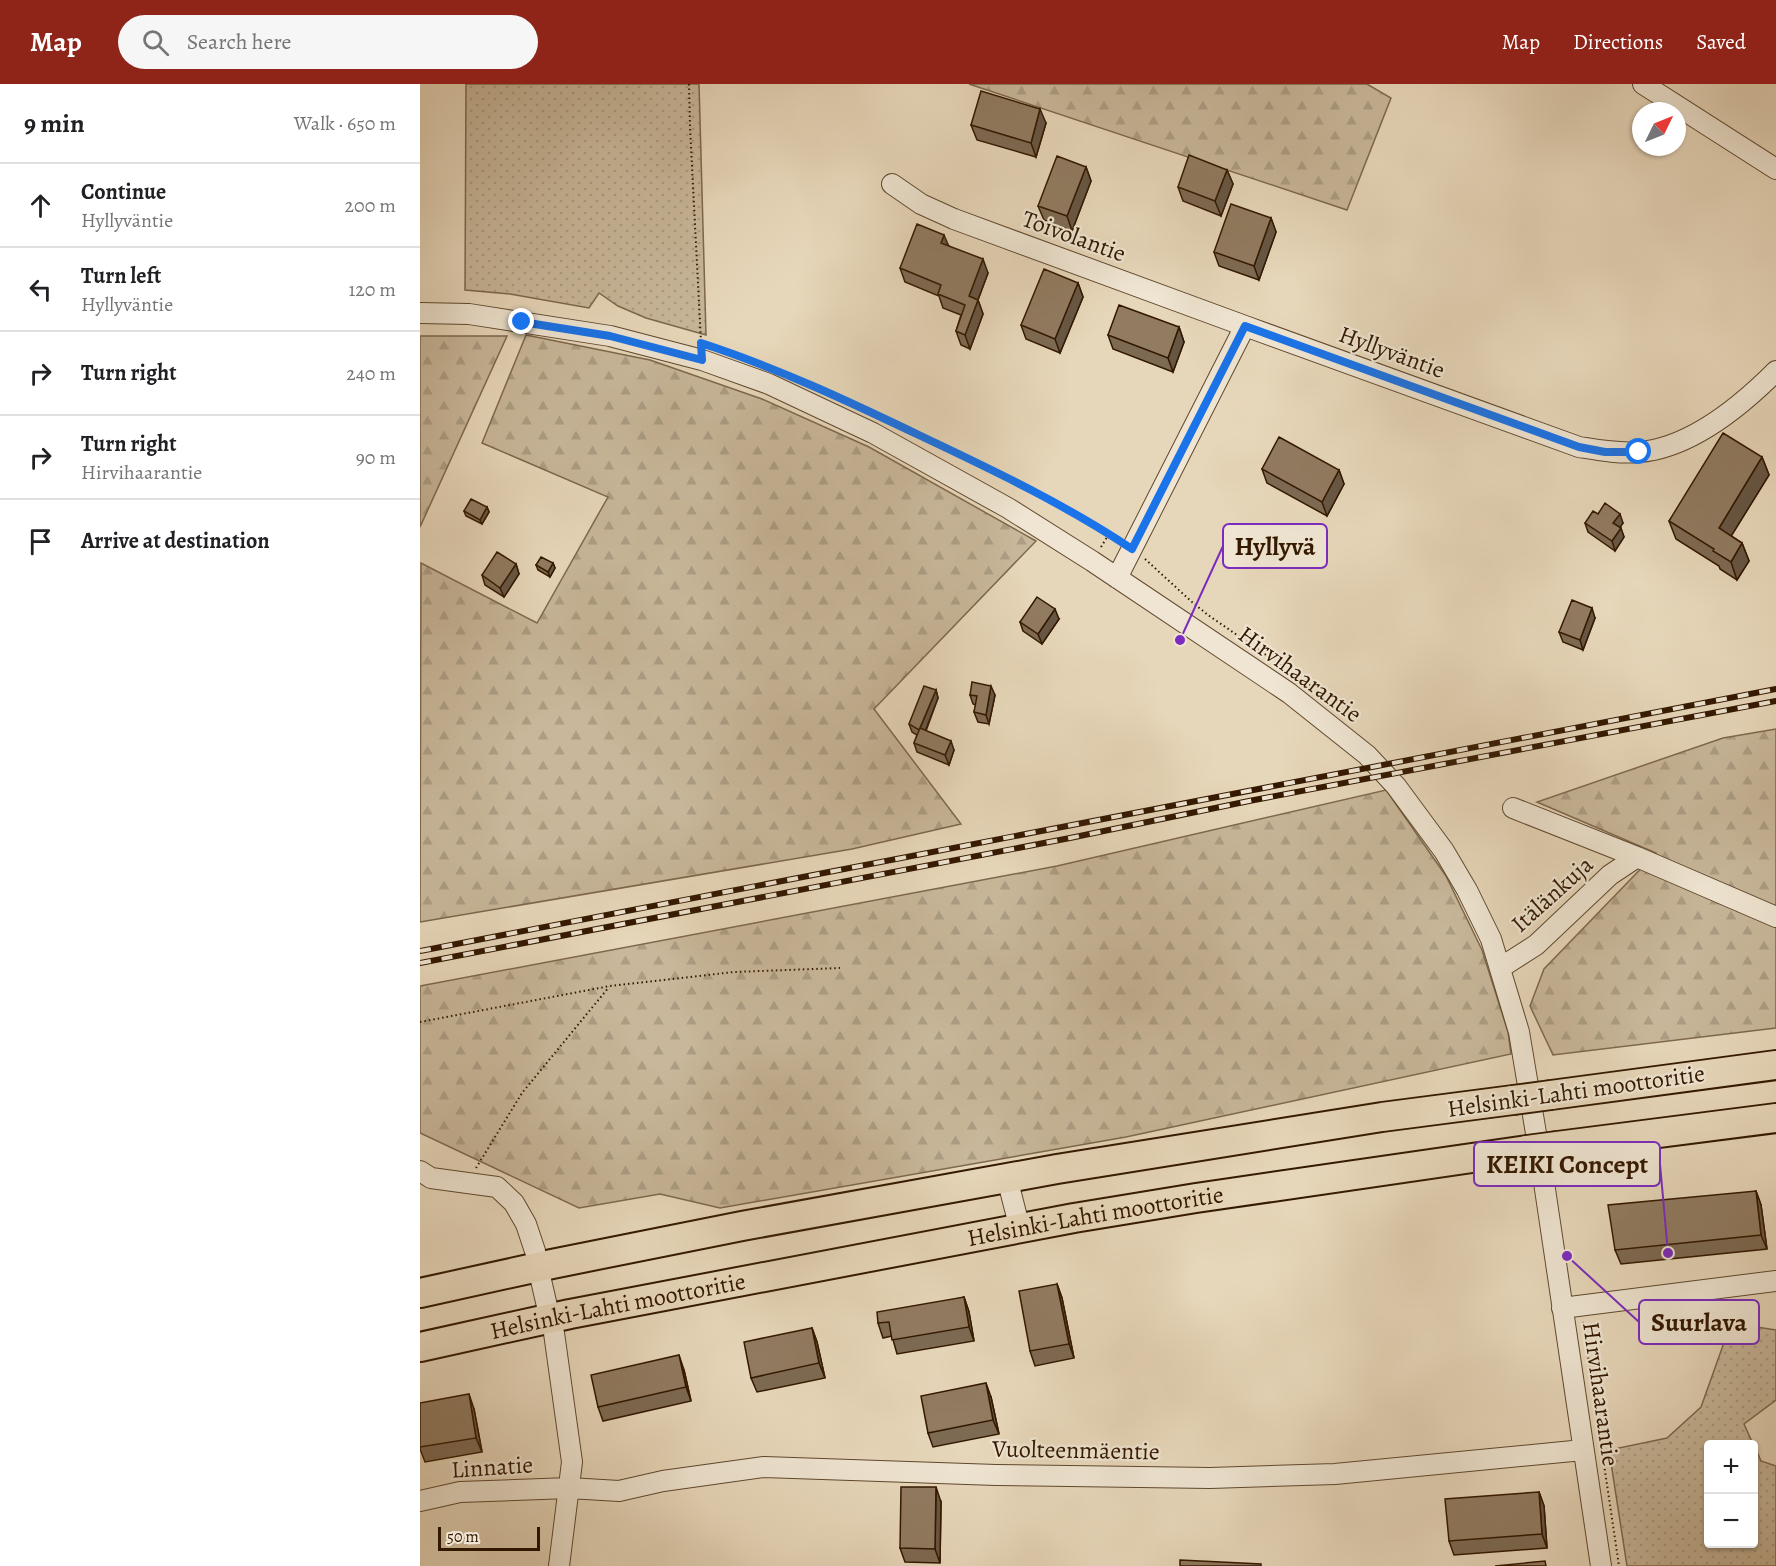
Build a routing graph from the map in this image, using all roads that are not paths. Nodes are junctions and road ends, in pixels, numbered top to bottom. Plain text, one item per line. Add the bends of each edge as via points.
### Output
1 (1643, 84) edge
2 (1776, 169) edge
3 (892, 184) dead end
4 (420, 313) edge
5 (1245, 326) junction
6 (1776, 371) edge
7 (1117, 578) junction
8 (1513, 808) dead end
9 (1637, 858) junction
10 (1776, 917) edge
11 (1500, 968) junction
12 (1776, 1065) edge
13 (1776, 1118) edge
14 (1654, 1132) junction
15 (1776, 1136) edge
16 (420, 1171) edge
17 (1007, 1178) junction
18 (1020, 1229) junction
19 (534, 1251) dead end
20 (540, 1276) dead end
21 (1776, 1281) edge
22 (420, 1293) edge
23 (547, 1306) dead end
24 (1571, 1306) junction
25 (554, 1333) dead end
26 (420, 1347) edge
27 (1583, 1450) junction
28 (569, 1488) junction
29 (420, 1501) edge
30 (559, 1566) edge
31 (1600, 1566) edge

1 - 2 street
3 - 5 street, Toivolantie via 921,204 954,219
4 - 7 street, Hirvihaarantie via 469,314 610,336 702,360 769,384 873,433 985,494
5 - 6 street, Hyllyväntie via 1579,447 1605,452 1639,452 1674,445 1712,424
5 - 7 street
7 - 11 street, Hirvihaarantie via 1289,693 1367,755 1396,786 1444,850 1491,939
8 - 9 street, Itälänkuja
9 - 10 street, Itälänkuja
9 - 11 street, Itälänkuja via 1610,875 1536,945
11 - 24 street, Hirvihaarantie via 1519,1032
12 - 17 highway, Helsinki-Lahti moottoritie, bridge via 1382,1117
13 - 14 highway, Helsinki-Lahti moottoritie
14 - 15 highway
14 - 18 highway, Helsinki-Lahti moottoritie, bridge via 1196,1197
16 - 19 street via 431,1178 497,1187 514,1203
17 - 18 street
17 - 22 highway, Helsinki-Lahti moottoritie via 742,1226
18 - 26 highway, Helsinki-Lahti moottoritie via 570,1314
20 - 23 street
21 - 24 street
24 - 27 street, Hirvihaarantie
25 - 28 street via 572,1462
27 - 28 street, Vuolteenmäentie via 1335,1474 1210,1478 764,1467 619,1491
27 - 31 street, Hirvihaarantie
28 - 29 street, Linnatie via 460,1492
28 - 30 street

